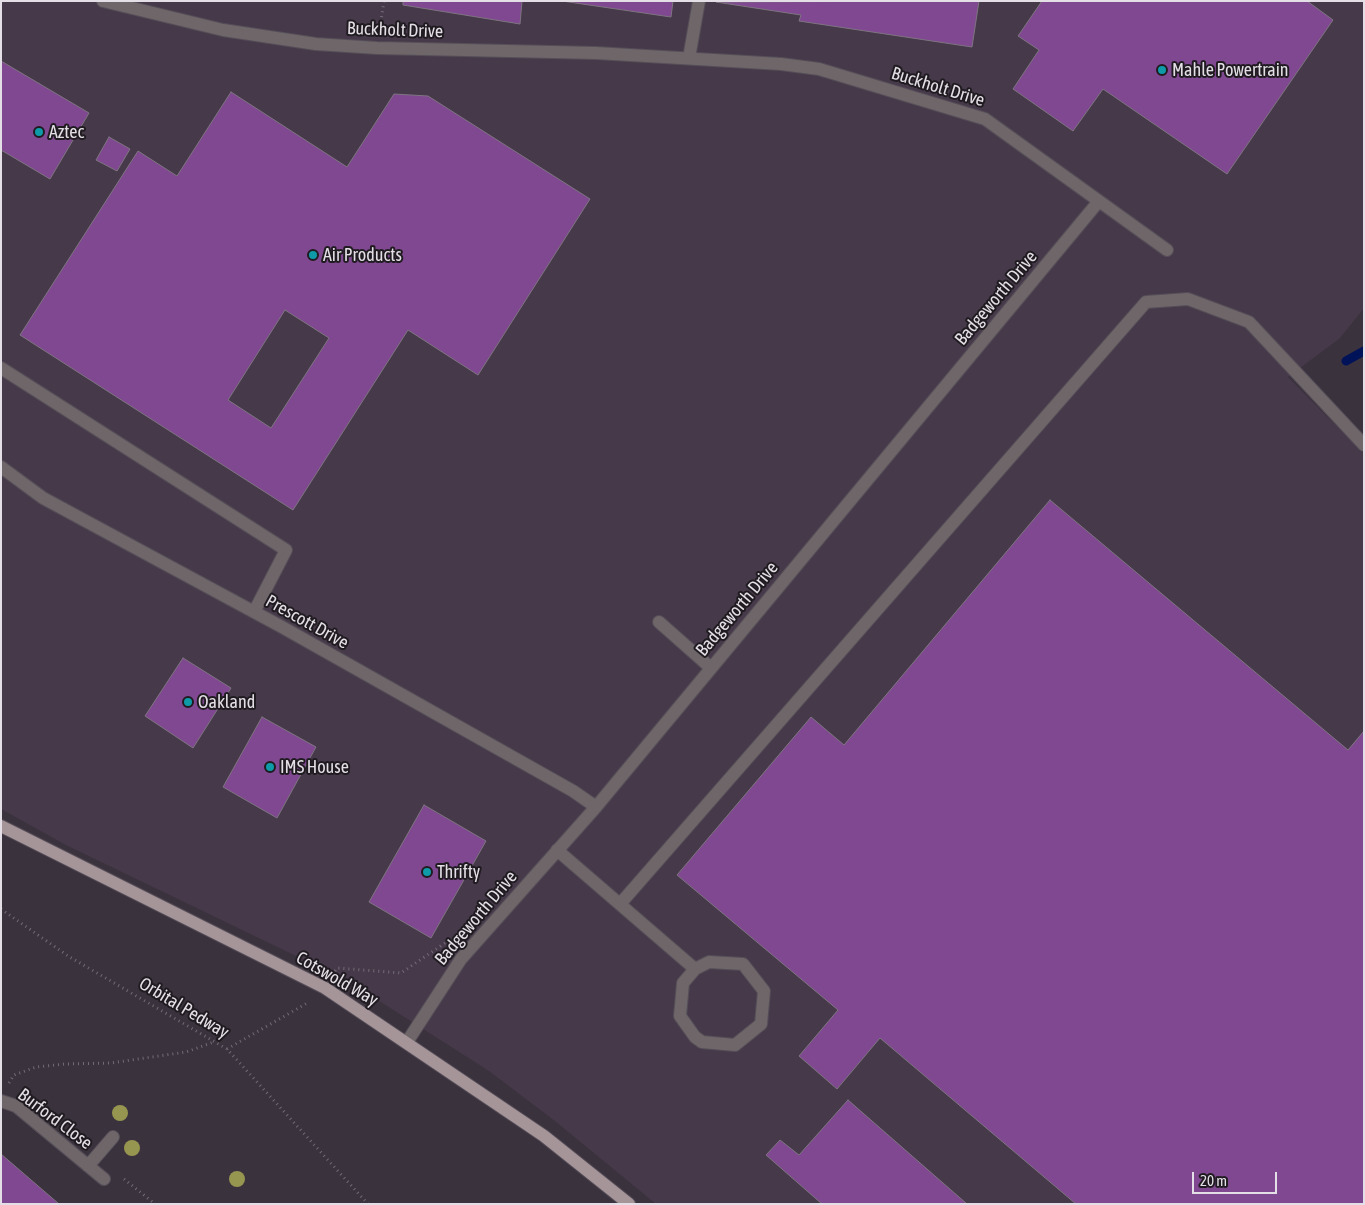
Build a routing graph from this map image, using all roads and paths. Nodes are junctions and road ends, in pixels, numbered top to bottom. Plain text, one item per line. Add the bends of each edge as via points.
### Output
1 (103, 1) edge
2 (384, 1) edge
3 (699, 1) edge
4 (139, 5) edge
5 (377, 48) junction
6 (690, 58) junction
7 (1099, 201) junction
8 (1167, 250) dead end
9 (1, 368) edge
10 (1364, 444) edge
11 (1, 467) edge
12 (254, 612) junction
13 (659, 622) dead end
14 (711, 668) junction
15 (596, 807) junction
16 (1, 826) edge
17 (557, 850) junction
18 (620, 904) junction
19 (1, 909) edge
20 (449, 940) dead end
21 (337, 968) dead end
22 (695, 969) junction
23 (310, 1002) dead end
24 (215, 1042) junction
25 (407, 1042) junction
26 (227, 1049) junction
27 (8, 1086) dead end
28 (1, 1101) edge
29 (113, 1137) dead end
30 (88, 1166) junction
31 (104, 1179) dead end
32 (368, 1204) edge
33 (629, 1204) edge

1 - 4 street, Buckholt Drive
2 - 5 path
3 - 6 street
4 - 5 street, Buckholt Drive via 223,30 316,44
5 - 6 street, Buckholt Drive
6 - 7 street, Buckholt Drive via 819,69 985,119
7 - 8 street, Buckholt Drive
7 - 14 street, Badgeworth Drive
9 - 12 street via 286,550
10 - 18 street via 1249,322 1188,299 1146,302
11 - 12 street, Prescott Drive via 43,498
12 - 15 street, Prescott Drive via 573,790
13 - 14 street
14 - 15 street, Badgeworth Drive
15 - 17 street, Badgeworth Drive
16 - 25 main road, Cotswold Way via 325,988
17 - 18 street
17 - 25 street, Badgeworth Drive via 461,960
18 - 22 street
19 - 24 path, Orbital Pedway via 68,956
20 - 21 path via 401,973
22 - 22 street via 709,962 743,964 764,991 761,1024 735,1045 702,1042 695,1037 680,1016 684,983
23 - 26 path
24 - 26 path, Orbital Pedway
24 - 27 path via 186,1052 111,1063 36,1067 14,1075
25 - 33 main road, Cotswold Way via 544,1136
26 - 32 path, Orbital Pedway
28 - 30 street, Burford Close via 16,1106
29 - 30 street, Burford Close
30 - 31 street, Burford Close

